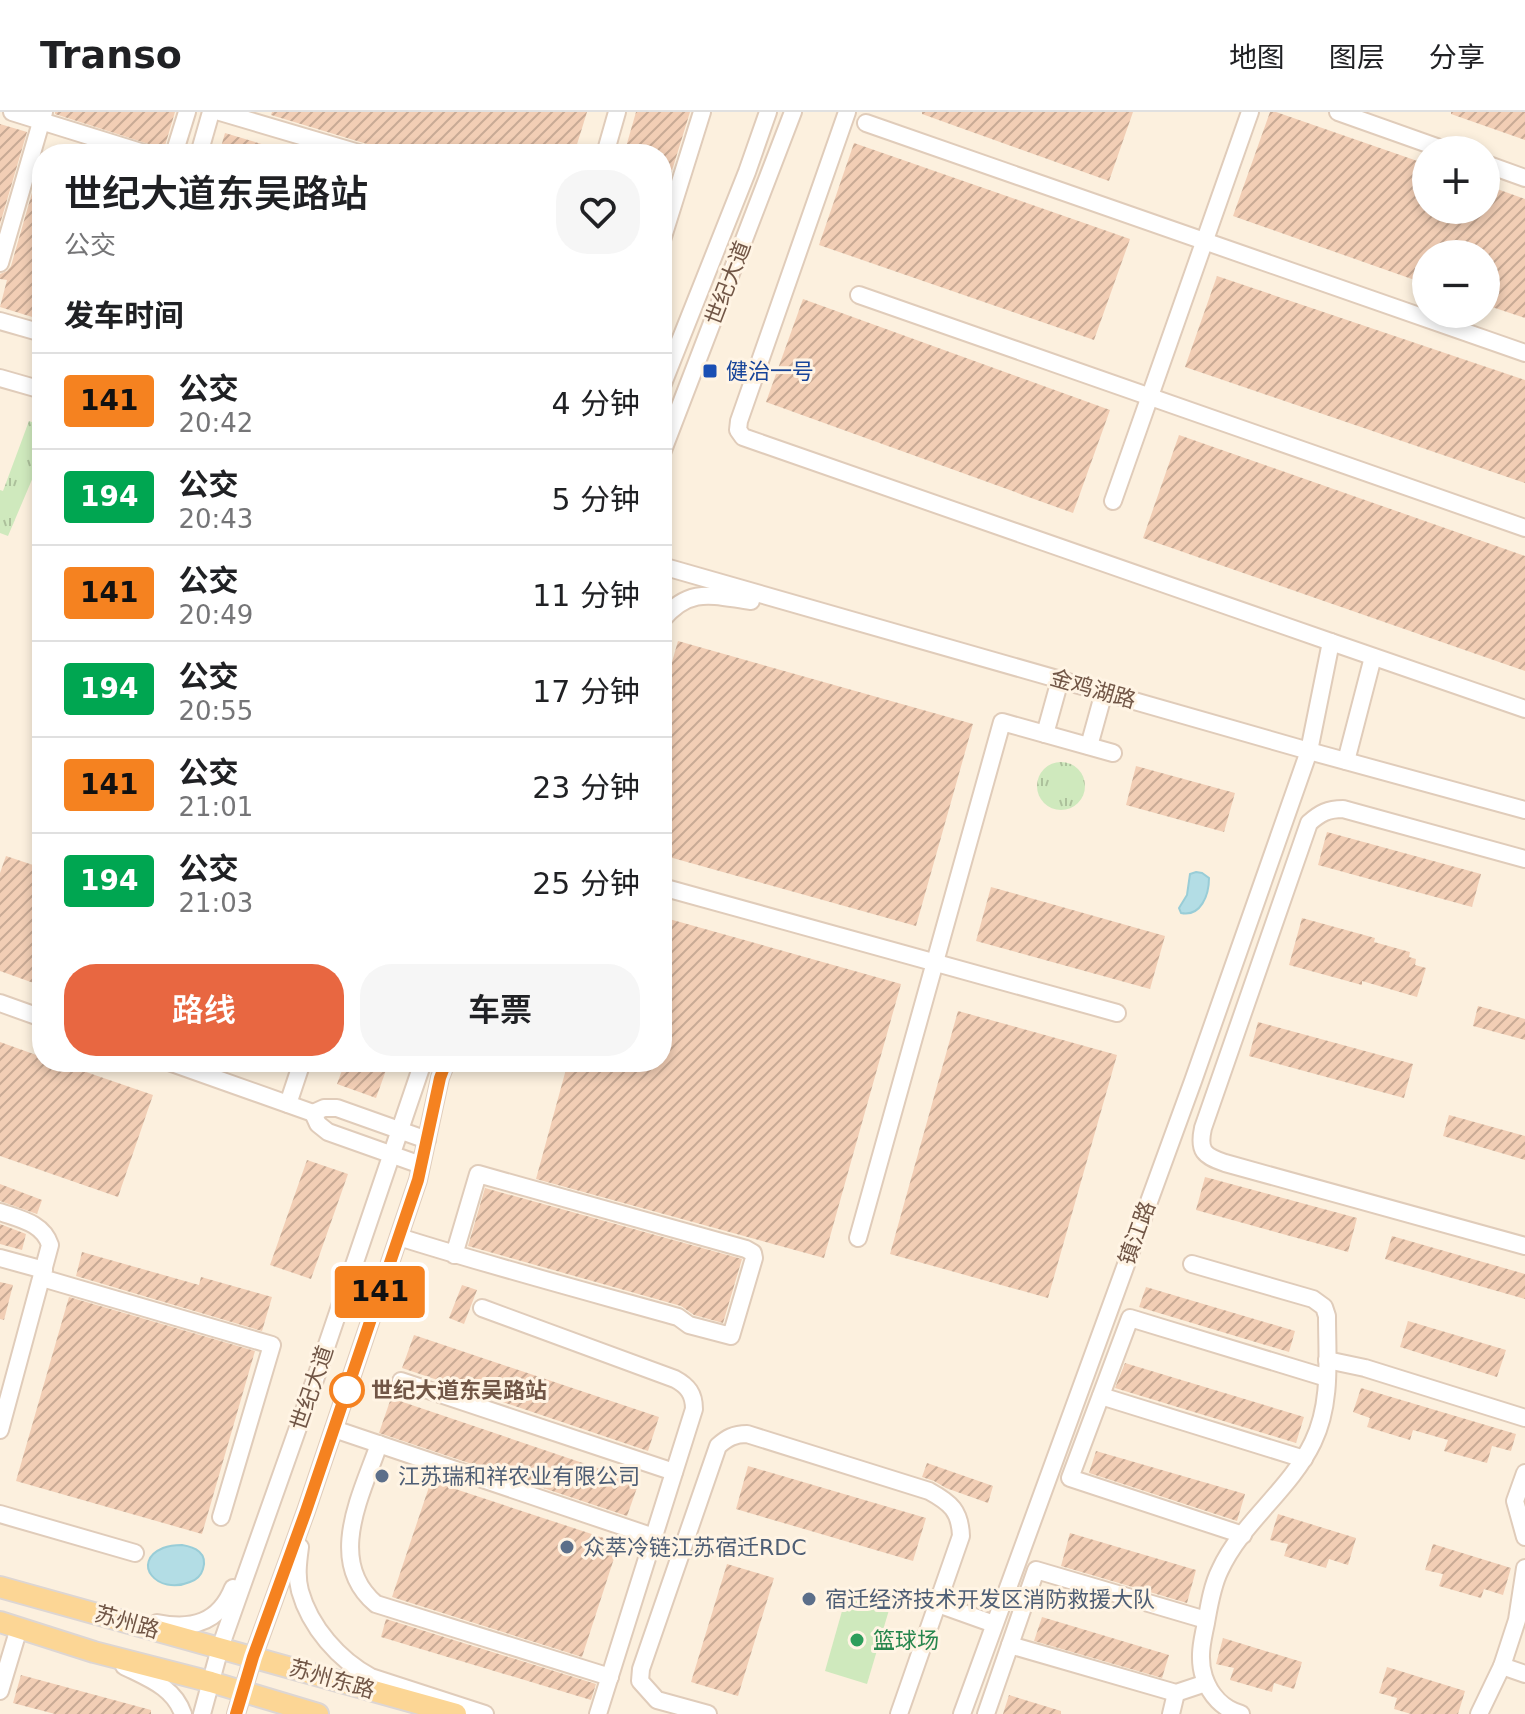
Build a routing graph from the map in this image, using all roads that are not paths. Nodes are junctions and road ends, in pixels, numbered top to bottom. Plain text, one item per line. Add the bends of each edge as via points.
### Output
1 (12, 112) edge
2 (187, 112) edge
3 (211, 112) edge
4 (220, 112) edge
5 (617, 112) edge
6 (702, 112) edge
7 (768, 112) edge
8 (793, 112) edge
9 (847, 112) edge
10 (1250, 112) edge
11 (1338, 112) edge
12 (43, 116) edge
13 (866, 123) dead end
14 (1412, 138) edge
15 (35, 144) edge
16 (120, 144) edge
17 (177, 144) edge
18 (202, 144) edge
19 (328, 144) edge
20 (608, 144) edge
21 (32, 154) edge
22 (1500, 169) edge
23 (1525, 178) edge
24 (672, 208) edge
25 (1205, 242) junction
26 (0, 263) edge
27 (859, 295) dead end
28 (0, 321) edge
29 (32, 330) edge
30 (1525, 353) edge
31 (672, 361) edge
32 (0, 378) edge
33 (32, 387) edge
34 (1150, 397) junction
35 (672, 427) edge
36 (1113, 501) dead end
37 (1525, 528) edge
38 (672, 569) edge
39 (803, 607) junction
40 (672, 610) edge
41 (1331, 642) junction
42 (1373, 657) junction
43 (1060, 680) junction
44 (1104, 692) junction
45 (1525, 709) edge
46 (1045, 734) junction
47 (1089, 746) junction
48 (1309, 751) junction
49 (1113, 753) dead end
50 (1346, 761) junction
51 (1525, 810) edge
52 (1525, 859) edge
53 (672, 890) edge
54 (935, 963) junction
55 (0, 1003) edge
56 (1117, 1013) dead end
57 (32, 1014) edge
58 (197, 1072) edge
59 (299, 1072) edge
60 (420, 1072) edge
61 (444, 1072) edge
62 (288, 1104) junction
63 (313, 1113) junction
64 (400, 1131) junction
65 (427, 1140) junction
66 (392, 1154) junction
67 (421, 1165) junction
68 (0, 1212) edge
69 (399, 1237) junction
70 (858, 1238) dead end
71 (1525, 1246) edge
72 (454, 1255) junction
73 (0, 1258) edge
74 (1192, 1264) dead end
75 (43, 1274) junction
76 (482, 1308) dead end
77 (1327, 1360) junction
78 (317, 1374) junction
79 (1327, 1378) junction
80 (401, 1381) dead end
81 (6, 1382) edge
82 (1101, 1396) junction
83 (1525, 1418) edge
84 (334, 1429) junction
85 (0, 1430) edge
86 (379, 1444) junction
87 (1304, 1459) junction
88 (674, 1472) junction
89 (1525, 1473) edge
90 (306, 1511) junction
91 (0, 1514) edge
92 (221, 1517) dead end
93 (1243, 1535) junction
94 (654, 1537) junction
95 (1525, 1537) edge
96 (135, 1553) dead end
97 (1525, 1568) edge
98 (0, 1587) edge
99 (1524, 1589) edge
100 (938, 1604) junction
101 (67, 1606) junction
102 (1206, 1620) junction
103 (994, 1624) junction
104 (10, 1625) edge
105 (1010, 1645) junction
106 (220, 1648) junction
107 (94, 1652) junction
108 (253, 1657) junction
109 (1502, 1666) junction
110 (1525, 1674) edge
111 (610, 1677) junction
112 (211, 1682) junction
113 (1206, 1683) junction
114 (0, 1691) edge
115 (242, 1692) junction
116 (1176, 1693) junction
117 (183, 1714) edge
118 (202, 1714) edge
119 (236, 1714) edge
120 (318, 1714) edge
121 (456, 1714) edge
122 (485, 1714) edge
123 (598, 1714) edge
124 (705, 1714) edge
125 (899, 1714) edge
126 (962, 1714) edge
127 (986, 1714) edge
128 (1171, 1714) edge
129 (1241, 1714) edge
130 (1479, 1714) edge

1 - 12 street
2 - 17 street
3 - 18 street
4 - 19 street
5 - 20 street
6 - 24 street
7 - 31 street, 世纪大道
8 - 35 street, 世纪大道
9 - 41 street via 739,421 743,437
10 - 25 street
11 - 14 street
12 - 15 street
12 - 16 street
13 - 25 street
21 - 26 street
22 - 23 street
25 - 30 street
25 - 34 street
27 - 34 street
28 - 29 street
32 - 33 street
34 - 36 street
34 - 37 street
38 - 39 street, 金鸡湖路
39 - 40 street via 703,595 684,599
39 - 43 street, 金鸡湖路
41 - 42 street
41 - 48 street, 镇江路
42 - 45 street
42 - 50 street
43 - 44 street, 金鸡湖路
43 - 46 street
44 - 47 street
44 - 48 street, 金鸡湖路
46 - 47 street
46 - 54 street via 1002,722
47 - 49 street
48 - 50 street, 金鸡湖路
48 - 103 street, 镇江路
50 - 51 street, 金鸡湖路
52 - 71 street via 1343,809 1319,814 1309,823 1200,1141 1204,1153 1225,1163
53 - 54 street
54 - 56 street
54 - 70 street
55 - 57 street
58 - 62 street
59 - 62 street
60 - 64 street, 世纪大道
61 - 65 street, 世纪大道
62 - 63 street
63 - 64 street via 337,1108
63 - 66 street via 328,1132
64 - 65 street
64 - 66 street, 世纪大道
65 - 67 street, 世纪大道
66 - 67 street
66 - 78 street, 世纪大道
67 - 69 street, 世纪大道
68 - 75 street via 33,1224 48,1237
69 - 72 street
69 - 84 street, 世纪大道
72 - 72 street via 731,1336 754,1258 746,1249 478,1174
73 - 75 street
74 - 77 street via 1313,1299 1327,1316
75 - 81 street
75 - 92 street via 272,1345
76 - 88 street via 683,1384 694,1409
77 - 79 street
77 - 83 street
78 - 101 street via 218,1613 203,1622 174,1626
78 - 106 street, 世纪大道
79 - 82 street via 1130,1318
79 - 87 street via 1322,1418
80 - 88 street
81 - 85 street
82 - 87 street
82 - 93 street via 1070,1478
84 - 86 street
84 - 90 street, 世纪大道
86 - 94 street
86 - 111 street via 349,1537 352,1567 367,1596 376,1604
87 - 93 street
88 - 94 street
89 - 95 street via 1515,1501
90 - 108 street, 世纪大道
90 - 122 street via 297,1567 300,1591 328,1642 371,1677
91 - 96 street
93 - 102 street via 1220,1570
94 - 111 street
97 - 99 street
98 - 101 main road, 苏州路
99 - 109 street
100 - 103 street
100 - 124 street via 961,1536 960,1520 944,1499 747,1434 727,1438 713,1456 640,1681 657,1700
100 - 125 street
101 - 106 main road, 苏州路
102 - 105 street via 1036,1570
102 - 113 street via 1201,1645
103 - 126 street, 镇江路
104 - 107 main road, 苏州路
104 - 114 street
105 - 116 street
105 - 127 street
106 - 108 main road, 苏州路
106 - 112 street, 世纪大道
107 - 112 main road, 苏州路
107 - 117 street via 155,1681 171,1693
108 - 115 street, 世纪大道
108 - 121 main road, 苏州东路
109 - 110 street
109 - 130 street
111 - 123 street
112 - 115 main road, 苏州路
112 - 118 street, 世纪大道
113 - 116 street
113 - 129 street via 1219,1701
115 - 119 street, 世纪大道
115 - 120 main road, 苏州东路
116 - 128 street

